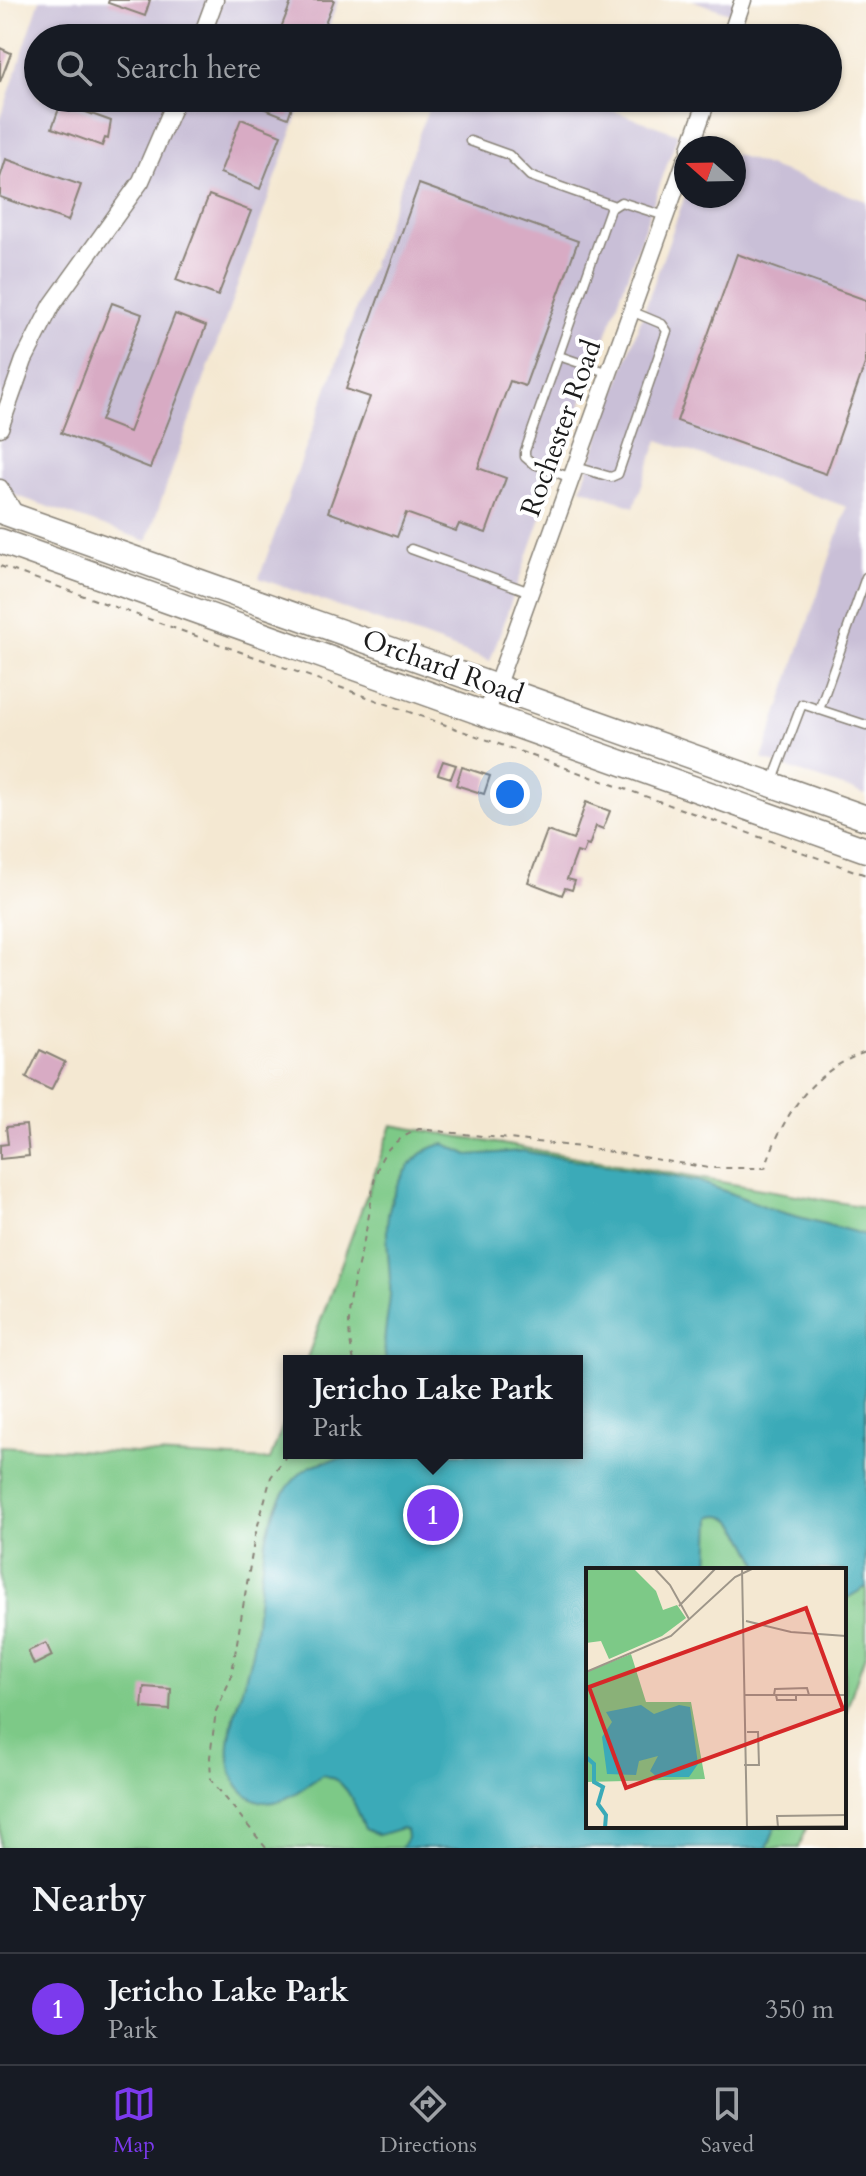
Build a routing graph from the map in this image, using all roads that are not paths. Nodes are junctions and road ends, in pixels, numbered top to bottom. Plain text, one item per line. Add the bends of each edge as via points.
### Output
1 (215, 0) edge
2 (743, 0) edge
3 (206, 24) edge
4 (735, 24) edge
5 (171, 112) edge
6 (703, 112) edge
7 (694, 136) edge
8 (470, 141) dead end
9 (674, 192) edge
10 (612, 205) junction
11 (665, 216) junction
12 (631, 311) junction
13 (559, 356) junction
14 (609, 373) junction
15 (0, 428) edge
16 (573, 472) junction
17 (0, 488) edge
18 (8, 514) edge
19 (0, 541) edge
20 (411, 549) dead end
21 (866, 577) edge
22 (530, 592) junction
23 (496, 687) junction
24 (819, 710) junction
25 (486, 715) junction
26 (866, 725) edge
27 (772, 784) junction
28 (866, 818) edge
29 (866, 850) edge

1 - 3 street
2 - 4 street
5 - 15 street via 141,181 52,305 24,360
6 - 7 street
8 - 10 lane via 509,155 530,176
9 - 11 street, Rochester Road
10 - 11 lane via 621,202
10 - 13 lane
11 - 12 street, Rochester Road
12 - 14 street, Rochester Road
12 - 16 lane via 667,331 618,474
13 - 14 lane
13 - 16 lane via 525,457
14 - 16 street, Rochester Road
16 - 22 street, Rochester Road
17 - 18 street
18 - 23 main road, Orchard Road
19 - 25 main road, Orchard Road
20 - 22 lane
21 - 24 lane
22 - 23 street, Rochester Road
23 - 25 street, Rochester Road
23 - 27 main road, Orchard Road
24 - 26 lane
24 - 27 lane via 802,704
25 - 29 main road, Orchard Road
27 - 28 main road, Orchard Road

